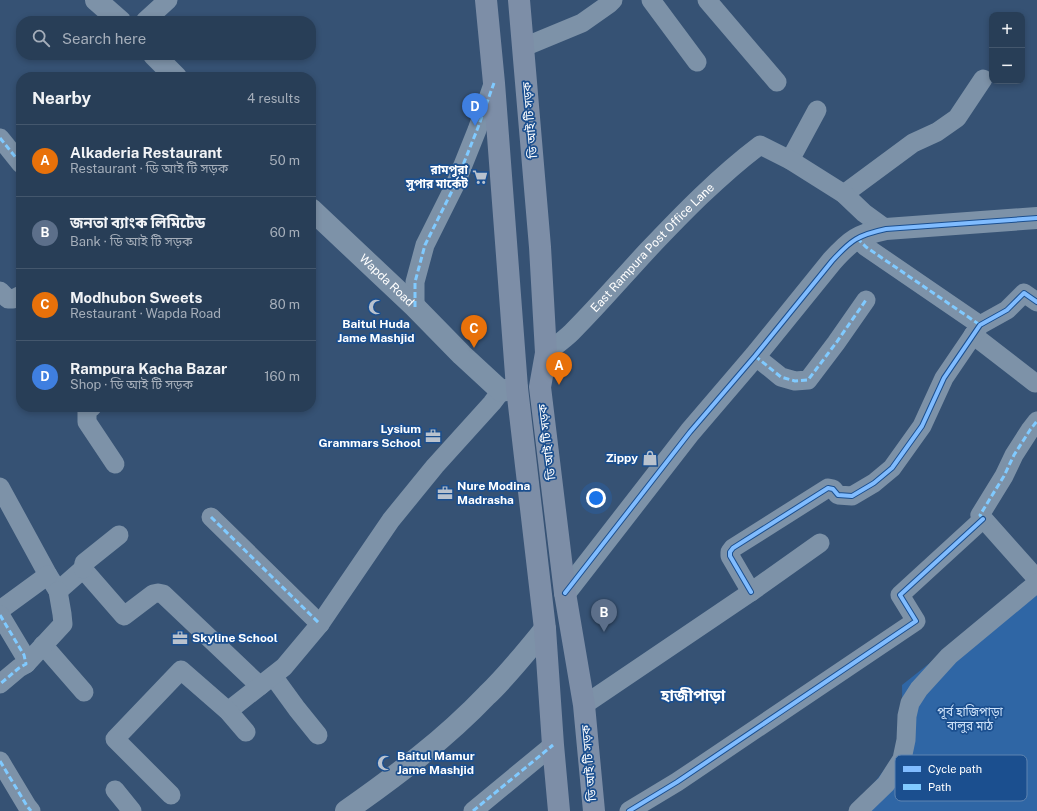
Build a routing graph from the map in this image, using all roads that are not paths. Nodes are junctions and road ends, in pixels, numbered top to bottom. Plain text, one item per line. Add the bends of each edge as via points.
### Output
1 (96, 0) edge
2 (168, 0) edge
3 (486, 0) edge
4 (519, 0) edge
5 (613, 0) edge
6 (651, 0) edge
7 (707, 0) edge
8 (114, 16) edge
9 (150, 16) edge
10 (524, 47) junction
11 (159, 60) edge
12 (697, 62) dead end
13 (171, 72) edge
14 (983, 79) dead end
15 (777, 82) dead end
16 (494, 83) junction
17 (818, 110) dead end
18 (2, 144) edge
19 (16, 159) edge
20 (790, 160) junction
21 (844, 194) junction
22 (316, 213) edge
23 (1037, 218) edge
24 (886, 229) junction
25 (857, 238) junction
26 (0, 291) edge
27 (16, 298) edge
28 (866, 300) dead end
29 (1037, 302) edge
30 (415, 307) junction
31 (977, 330) junction
32 (546, 353) junction
33 (755, 356) junction
34 (1035, 382) dead end
35 (540, 387) junction
36 (509, 389) junction
37 (87, 412) edge
38 (1037, 421) edge
39 (115, 464) dead end
40 (0, 487) edge
41 (211, 518) dead end
42 (983, 519) junction
43 (119, 535) dead end
44 (820, 543) dead end
45 (83, 569) junction
46 (1037, 580) edge
47 (53, 583) junction
48 (1037, 583) edge
49 (751, 592) junction
50 (565, 593) junction
51 (0, 610) edge
52 (0, 615) edge
53 (320, 624) junction
54 (546, 629) junction
55 (44, 645) junction
56 (26, 664) junction
57 (266, 681) junction
58 (0, 684) edge
59 (84, 692) dead end
60 (584, 705) junction
61 (228, 711) junction
62 (246, 732) dead end
63 (318, 735) dead end
64 (553, 745) junction
65 (903, 755) edge
66 (0, 762) edge
67 (895, 770) edge
68 (115, 790) dead end
69 (171, 795) dead end
70 (31, 811) edge
71 (132, 811) edge
72 (346, 811) edge
73 (472, 811) edge
74 (559, 811) edge
75 (594, 811) edge
76 (629, 811) edge
77 (858, 811) edge

1 - 8 street
2 - 9 street
3 - 16 main road, ডি আই টি সড়ক
4 - 10 main road, ডি আই টি সড়ক
5 - 10 street via 582,23
6 - 12 street
7 - 15 street
10 - 32 main road, ডি আই টি সড়ক
11 - 13 street
14 - 21 street via 957,118 937,132 913,143
16 - 30 street via 455,185 425,245 415,282
16 - 36 main road, ডি আই টি সড়ক
17 - 20 street
18 - 19 street
20 - 21 street
20 - 32 street, East Rampura Post Office Lane via 760,145 746,156 646,252 571,333
21 - 24 street
22 - 30 street, Wapda Road
23 - 24 street
24 - 25 street
25 - 31 street
25 - 33 street via 832,261
26 - 27 street via 8,299
28 - 33 street via 808,380 781,377
29 - 31 street via 1024,293 1007,310
30 - 36 street, Wapda Road via 462,355
31 - 34 street
31 - 49 street via 944,378 922,426 892,468 852,496 838,495 833,489 828,488 733,548 730,556
32 - 35 main road, ডি আই টি সড়ক
33 - 50 street via 690,432
35 - 36 main road
35 - 50 main road, ডি আই টি সড়ক
36 - 53 street via 492,403 435,466 391,520
36 - 54 main road, ডি আই টি সড়ক
37 - 39 street via 87,422
38 - 42 street via 1014,455 980,515
40 - 47 street
41 - 53 street
42 - 46 street
42 - 76 street via 900,595 916,621 677,782
43 - 45 street via 84,563
44 - 49 street
45 - 47 street
45 - 57 street via 124,616 153,594 163,594
47 - 51 street
47 - 55 street via 62,614 62,624
48 - 65 street via 949,656 919,689 910,703
49 - 60 street
50 - 60 main road, ডি আই টি সড়ক
52 - 56 street via 24,655
53 - 57 street via 284,667
54 - 64 main road, ডি আই টি সড়ক
54 - 72 street via 464,718 382,786
55 - 56 street
55 - 59 street
56 - 58 street
57 - 61 street
57 - 63 street via 297,709
60 - 75 main road, ডি আই টি সড়ক
61 - 62 street
61 - 69 street via 180,670 115,739
64 - 73 street
64 - 74 main road, ডি আই টি সড়ক
66 - 70 street
67 - 77 street via 886,784
68 - 71 street

